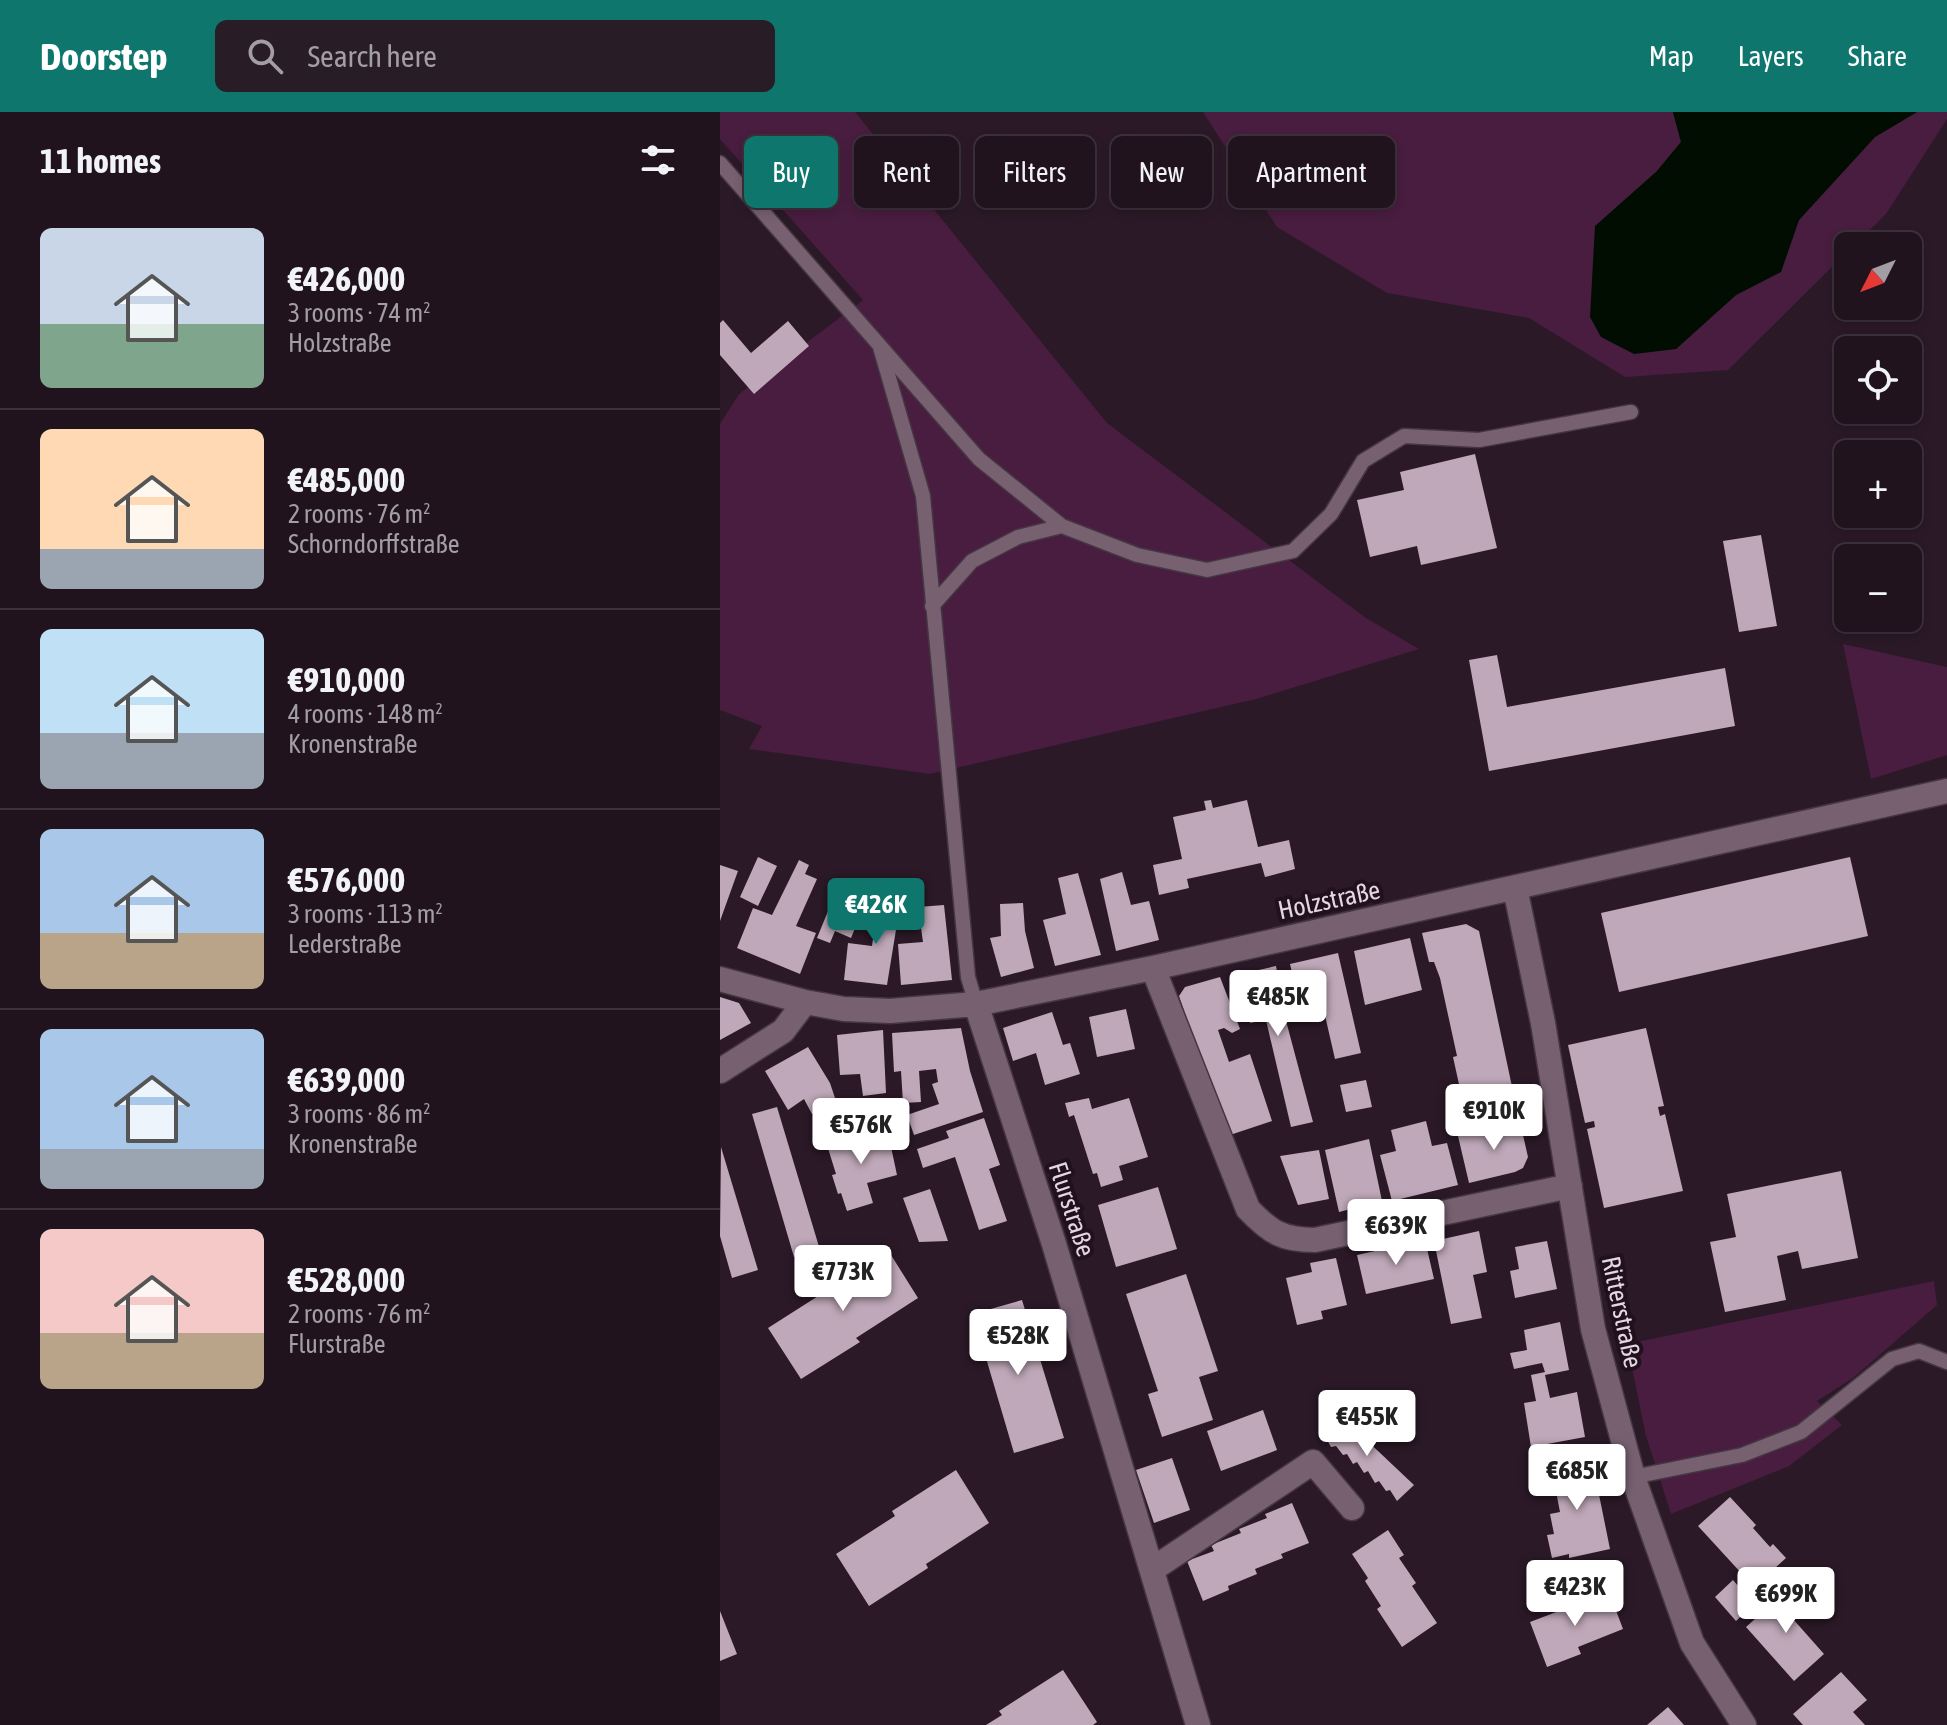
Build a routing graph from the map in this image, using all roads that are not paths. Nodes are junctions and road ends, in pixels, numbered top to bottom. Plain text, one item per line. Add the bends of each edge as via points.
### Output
1 (720, 163) edge
2 (879, 343) junction
3 (1631, 412) dead end
4 (1062, 526) junction
5 (932, 606) junction
6 (1947, 791) edge
7 (1515, 888) junction
8 (1153, 968) junction
9 (720, 979) edge
10 (805, 1002) junction
11 (976, 1004) junction
12 (720, 1071) edge
13 (1570, 1186) junction
14 (1947, 1362) edge
15 (1633, 1477) junction
16 (1352, 1508) dead end
17 (1153, 1569) junction
18 (1198, 1725) edge
19 (1744, 1725) edge

1 - 2 lane
2 - 4 lane via 979,459
2 - 5 lane via 923,496
3 - 4 lane via 1479,440 1404,436 1363,461 1331,514 1293,551 1207,570 1137,555
4 - 5 lane via 1018,537 972,561
5 - 11 lane via 968,977
6 - 7 street, Holzstraße
7 - 8 street, Holzstraße
7 - 13 street, Ritterstraße
8 - 11 street, Holzstraße
8 - 13 street via 1248,1209 1265,1227 1291,1240 1315,1240
9 - 10 street, Holzstraße
10 - 11 street, Holzstraße via 890,1011
10 - 12 street via 783,1031
11 - 17 street, Flurstraße
13 - 15 street, Ritterstraße via 1593,1329
14 - 15 lane via 1919,1351 1892,1359 1801,1432 1742,1455
15 - 19 street, Ritterstraße via 1692,1643
16 - 17 street via 1313,1462
17 - 18 street, Flurstraße

